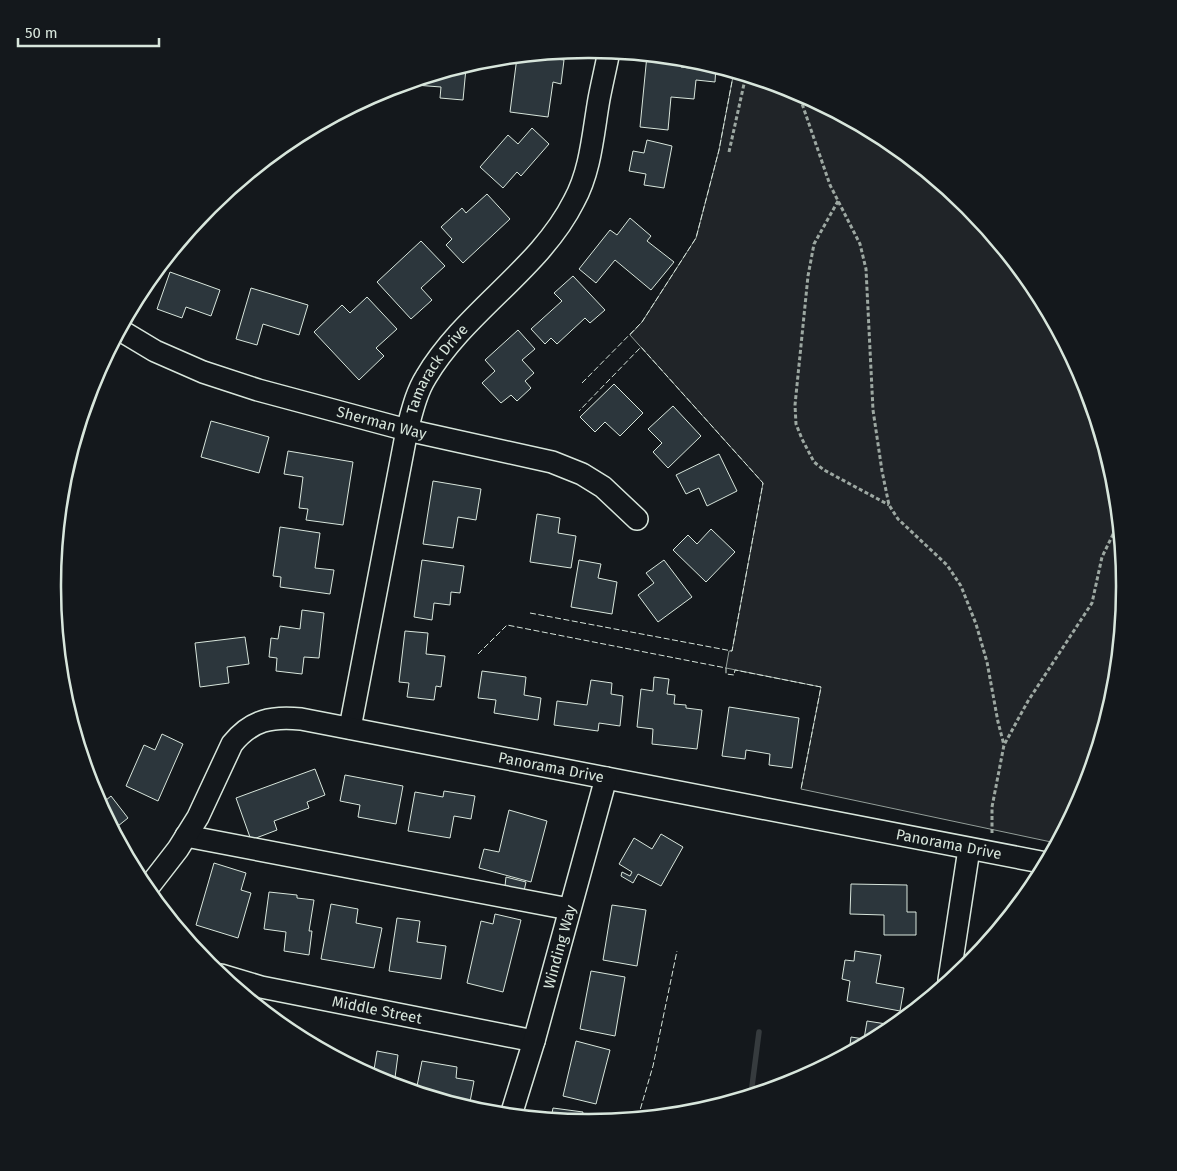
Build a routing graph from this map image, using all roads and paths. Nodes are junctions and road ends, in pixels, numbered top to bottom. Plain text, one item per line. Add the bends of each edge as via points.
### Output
1 (608, 59) edge
2 (745, 82) edge
3 (802, 103) edge
4 (729, 152) dead end
5 (838, 201) junction
6 (125, 333) edge
7 (406, 430) junction
8 (890, 505) junction
9 (637, 519) dead end
10 (1113, 533) edge
11 (350, 728) junction
12 (1004, 745) junction
13 (606, 778) junction
14 (186, 836) junction
15 (969, 849) junction
16 (992, 853) junction
17 (1038, 862) edge
18 (152, 883) edge
19 (569, 910) junction
20 (951, 969) edge
21 (238, 980) edge
22 (534, 1041) junction
23 (513, 1108) edge

1 - 7 street, Tamarack Drive via 587,166 575,201 538,252 442,352 417,394
2 - 4 path
3 - 5 path
5 - 8 path via 860,244 866,269 873,410
5 - 8 path via 814,244 795,404 796,424 814,462
6 - 7 street, Sherman Way via 155,351 203,372
7 - 9 street, Sherman Way via 552,462 582,474 603,488
7 - 11 street, Tamarack Drive
8 - 12 path via 898,519 947,565 961,586 987,662
10 - 12 path via 1102,557 1092,603 1028,701
11 - 13 street, Panorama Drive
11 - 14 street, Panorama Drive via 292,718 261,720 251,726 229,748
12 - 16 path via 992,807
13 - 15 street, Panorama Drive
13 - 19 street, Winding Way
14 - 18 street, Panorama Drive
14 - 19 street
15 - 16 street, Panorama Drive
15 - 20 street
16 - 17 street, Panorama Drive
19 - 22 street, Winding Way
21 - 22 street, Middle Street
22 - 23 street, Winding Way

